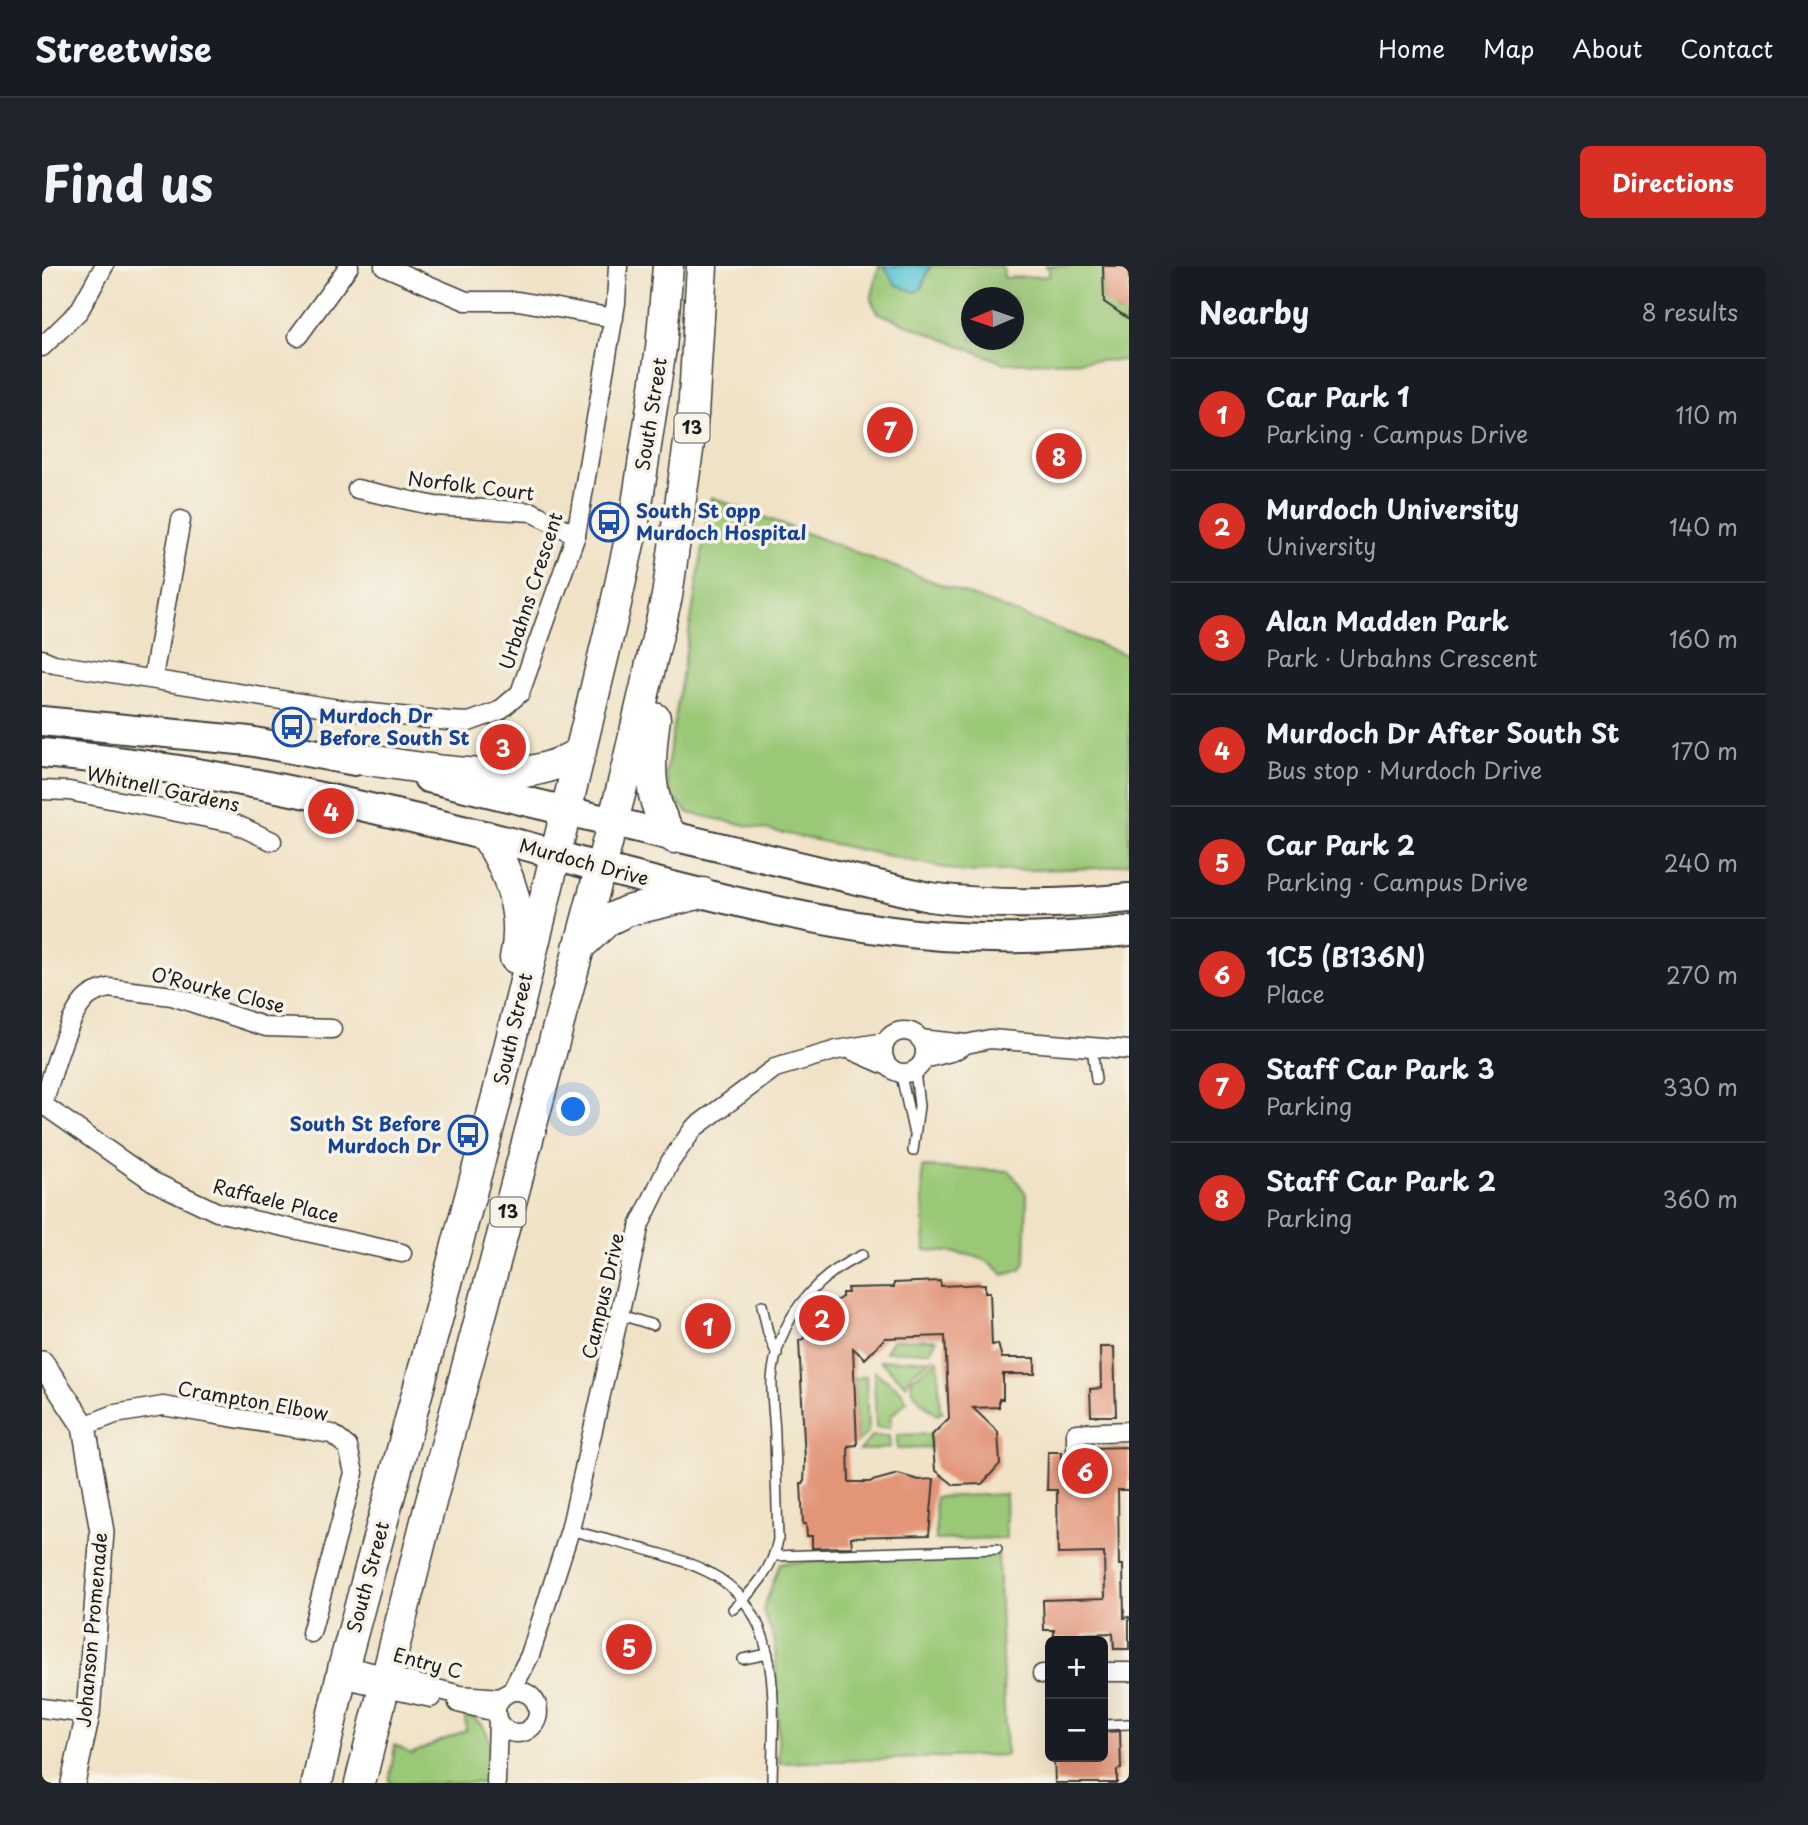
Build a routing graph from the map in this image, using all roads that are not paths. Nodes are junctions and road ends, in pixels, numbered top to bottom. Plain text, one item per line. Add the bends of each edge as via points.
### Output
1 (104, 266) edge
2 (349, 266) edge
3 (384, 266) edge
4 (618, 266) edge
5 (668, 266) edge
6 (702, 266) edge
7 (614, 318) junction
8 (298, 336) dead end
9 (42, 347) edge
10 (357, 489) dead end
11 (181, 520) dead end
12 (679, 530) junction
13 (576, 535) junction
14 (42, 659) edge
15 (153, 677) junction
16 (42, 721) edge
17 (581, 751) junction
18 (42, 753) edge
19 (332, 756) junction
20 (42, 790) edge
21 (565, 812) junction
22 (612, 822) junction
23 (486, 836) junction
24 (674, 838) junction
25 (272, 841) dead end
26 (554, 853) junction
27 (599, 868) junction
28 (703, 893) junction
29 (1129, 898) edge
30 (1129, 932) edge
31 (577, 949) junction
32 (332, 1028) dead end
33 (920, 1039) junction
34 (885, 1042) junction
35 (966, 1044) junction
36 (1092, 1046) junction
37 (851, 1050) junction
38 (1129, 1050) edge
39 (919, 1065) junction
40 (890, 1068) junction
41 (1096, 1080) dead end
42 (498, 1093) junction
43 (42, 1104) edge
44 (914, 1135) junction
45 (914, 1151) dead end
46 (402, 1253) dead end
47 (862, 1255) dead end
48 (762, 1305) dead end
49 (621, 1315) junction
50 (653, 1325) dead end
51 (777, 1355) junction
52 (42, 1363) edge
53 (84, 1426) junction
54 (1129, 1431) edge
55 (1076, 1470) dead end
56 (570, 1530) junction
57 (997, 1549) dead end
58 (775, 1556) junction
59 (744, 1599) junction
60 (733, 1609) dead end
61 (311, 1633) dead end
62 (768, 1654) junction
63 (530, 1655) junction
64 (743, 1659) dead end
65 (343, 1672) junction
66 (1108, 1672) edge
67 (1129, 1672) edge
68 (385, 1680) junction
69 (529, 1695) junction
70 (501, 1706) junction
71 (42, 1708) edge
72 (88, 1714) junction
73 (1129, 1724) edge
74 (1108, 1725) edge
75 (527, 1730) junction
76 (497, 1780) edge
77 (73, 1783) edge
78 (317, 1783) edge
79 (360, 1783) edge
80 (772, 1783) edge

1 - 9 street via 79,311
2 - 8 street
3 - 7 street via 466,301 518,302
4 - 7 street, Urbahns Crescent
5 - 17 highway, South Street / 13 via 661,348 636,511
6 - 12 highway, South Street / 13 via 693,415
7 - 13 street, Urbahns Crescent
10 - 13 street, Norfolk Court via 435,506 532,512
11 - 15 street
12 - 22 highway, South Street / 13
12 - 24 highway via 649,762 659,813
13 - 15 street, Urbahns Crescent via 520,693 499,711 469,722 352,711
14 - 15 street, Urbahns Crescent
16 - 19 main road via 222,738
17 - 19 highway via 565,762 511,775
17 - 21 highway, South Street / 13
18 - 23 main road, Murdoch Drive via 231,778
19 - 21 main road
20 - 25 street, Whitnell Gardens via 69,791 233,823
21 - 22 main road
21 - 26 highway, South Street / 13
22 - 24 main road
22 - 27 highway, South Street / 13
23 - 26 main road, Murdoch Drive
23 - 42 highway via 502,860 517,922 518,945 499,1024
24 - 29 main road via 929,897 1002,905
26 - 27 main road, Murdoch Drive
26 - 42 highway, South Street / 13
27 - 28 main road, Murdoch Drive
27 - 31 highway, South Street / 13
28 - 30 main road, Murdoch Drive via 835,922 921,935 1049,939
28 - 31 highway via 627,911 608,920
31 - 68 highway, South Street / 13
32 - 43 street, O’Rourke Close via 266,1027 172,996 100,990 87,997 75,1014
33 - 34 street via 902,1031
33 - 35 street
33 - 39 street via 925,1048
34 - 37 street, Campus Drive
34 - 40 street via 883,1057
35 - 36 street via 990,1039
35 - 39 street
36 - 38 street
36 - 41 lane
37 - 40 street
37 - 49 street, Campus Drive via 775,1068 694,1128 670,1162 640,1224
39 - 40 street via 900,1074
39 - 44 lane
40 - 44 lane via 902,1080
42 - 65 highway, South Street / 13
43 - 46 street, Raffaele Place via 152,1181 217,1212
44 - 45 lane
47 - 51 lane via 836,1267 801,1303 789,1319
48 - 51 lane
49 - 50 lane
49 - 56 street, Campus Drive
51 - 58 lane via 772,1381
52 - 53 street, Johanson Promenade
53 - 61 street, Crampton Elbow via 115,1414 163,1406 332,1434 348,1447 354,1472
53 - 72 street, Johanson Promenade via 102,1532
54 - 55 street via 1076,1433
56 - 59 lane via 684,1562 726,1582
56 - 63 street, Campus Drive
57 - 58 lane
58 - 59 lane
59 - 60 lane
59 - 62 lane via 759,1623
62 - 64 lane
62 - 80 lane
63 - 69 street, Campus Drive
63 - 70 street, Campus Drive
65 - 68 street, Entry C
65 - 78 highway, South Street / 13
66 - 67 street
68 - 70 street, Entry C
68 - 79 highway, South Street / 13
69 - 70 street
69 - 75 street, Campus Drive via 538,1709 534,1725
70 - 75 street via 511,1732
70 - 76 street, Campus Drive
71 - 72 street
72 - 77 street, Johanson Promenade
73 - 74 lane
75 - 76 street, Campus Drive

